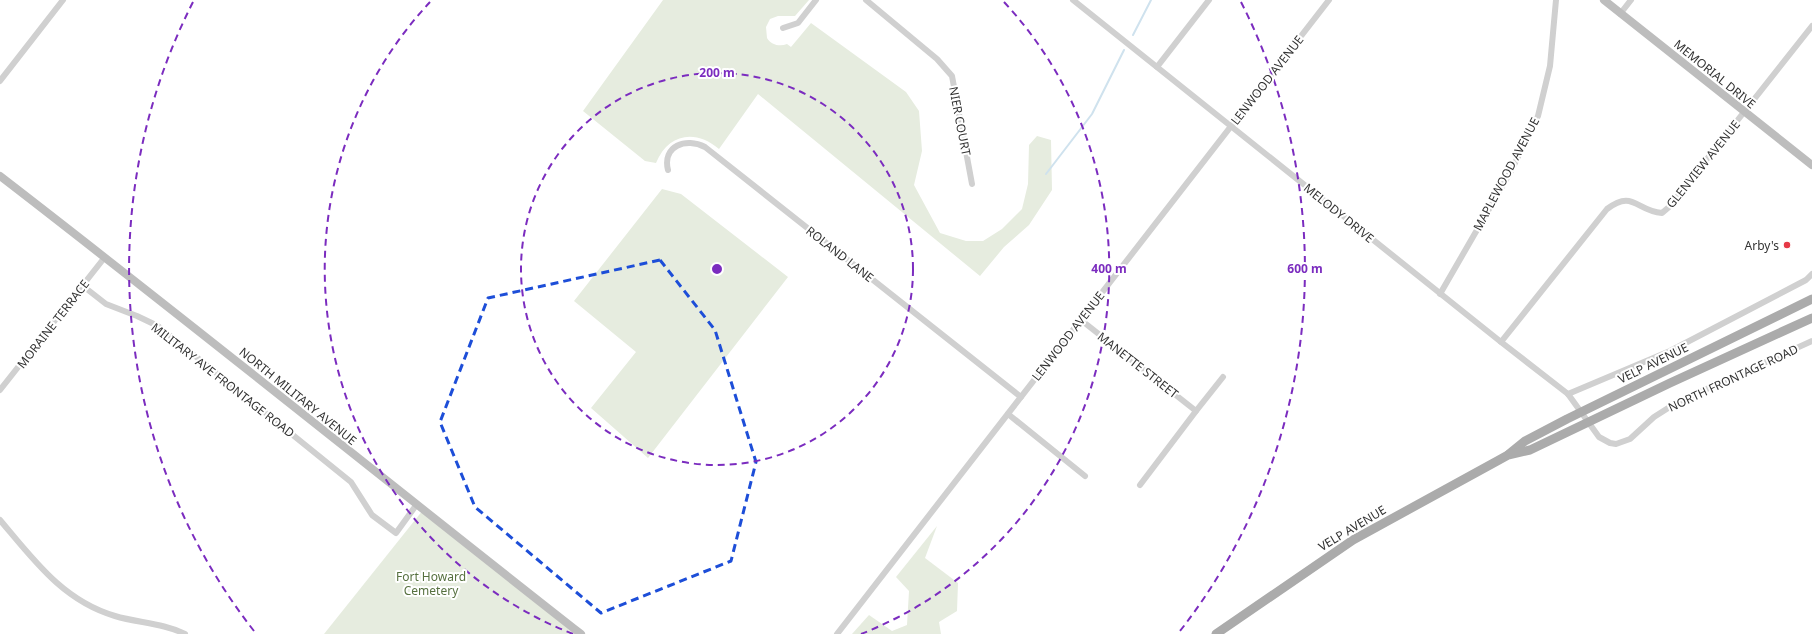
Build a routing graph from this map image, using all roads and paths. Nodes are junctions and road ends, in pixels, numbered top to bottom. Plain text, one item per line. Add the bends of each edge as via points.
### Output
1 (63, 0) edge
2 (816, 0) edge
3 (866, 0) edge
4 (1073, 0) edge
5 (1210, 0) edge
6 (1329, 0) edge
7 (1556, 0) edge
8 (1604, 0) edge
9 (1631, 0) edge
10 (1620, 14) junction
11 (1812, 26) edge
12 (783, 28) dead end
13 (1157, 67) junction
14 (0, 81) edge
15 (1744, 112) junction
16 (1231, 126) junction
17 (1812, 165) edge
18 (668, 170) dead end
19 (0, 176) edge
20 (972, 184) dead end
21 (105, 257) junction
22 (1812, 274) edge
23 (83, 286) junction
24 (1440, 294) junction
25 (1812, 298) edge
26 (1812, 318) edge
27 (1081, 320) junction
28 (1812, 341) edge
29 (1501, 342) junction
30 (1223, 377) dead end
31 (0, 390) edge
32 (1568, 394) junction
33 (1021, 397) junction
34 (1196, 411) junction
35 (1580, 413) junction
36 (1008, 414) junction
37 (1587, 422) junction
38 (1596, 434) joint
39 (1508, 455) junction
40 (1085, 476) dead end
41 (1140, 485) dead end
42 (417, 504) junction
43 (0, 520) edge
44 (185, 634) edge
45 (581, 634) edge
46 (837, 634) edge
47 (1216, 634) edge

1 - 14 street
2 - 12 street via 798,23
3 - 20 street, NIER COURT via 937,59 952,76
4 - 13 street, MELODY DRIVE
5 - 13 street
6 - 16 street, LENWOOD AVENUE
7 - 24 street, MAPLEWOOD AVENUE via 1550,66 1538,116 1511,171
8 - 10 main road, MEMORIAL DRIVE
9 - 10 street
10 - 15 main road, MEMORIAL DRIVE
11 - 15 street, GLENVIEW AVENUE
13 - 16 street, MELODY DRIVE
15 - 17 main road, MEMORIAL DRIVE
15 - 29 street, GLENVIEW AVENUE via 1662,213 1651,212 1627,200 1617,201 1607,209
16 - 24 street, MELODY DRIVE
16 - 27 street, LENWOOD AVENUE
18 - 33 street, ROLAND LANE via 668,160 675,147 686,142 704,147
19 - 21 main road, NORTH MILITARY AVENUE
21 - 23 street, MORAINE TERRACE
21 - 42 main road, NORTH MILITARY AVENUE
22 - 32 street via 1806,280 1670,351
23 - 31 street, MORAINE TERRACE
23 - 42 street, MILITARY AVE FRONTAGE ROAD via 106,304 158,326 351,482 372,515 396,533
24 - 29 street, MELODY DRIVE
25 - 35 main road, VELP AVENUE
26 - 37 main road, VELP AVENUE
27 - 33 street, LENWOOD AVENUE
27 - 34 street, MANETTE STREET
28 - 38 street, NORTH FRONTAGE ROAD via 1676,403 1654,417 1634,437 1625,442 1610,443
29 - 32 street, MELODY DRIVE
30 - 34 street
32 - 35 street, MELODY DRIVE
33 - 36 street, LENWOOD AVENUE
34 - 41 street
35 - 37 street, MELODY DRIVE
35 - 39 main road, VELP AVENUE via 1525,441
36 - 40 street
36 - 46 street, LENWOOD AVENUE
37 - 38 street, MELODY DRIVE
37 - 39 main road, VELP AVENUE via 1530,450
39 - 47 main road, VELP AVENUE via 1353,540
42 - 45 main road, NORTH MILITARY AVENUE
43 - 44 street via 44,572 76,599 93,609 114,616 162,626

